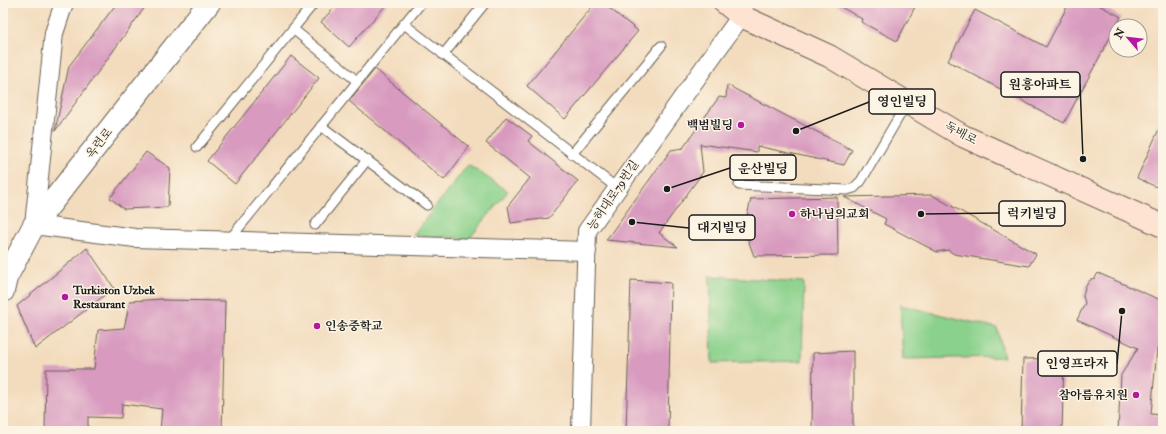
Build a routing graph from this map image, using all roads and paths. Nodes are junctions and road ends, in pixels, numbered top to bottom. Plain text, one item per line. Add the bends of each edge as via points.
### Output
1 (64, 3) edge
2 (209, 3) edge
3 (314, 3) edge
4 (421, 3) edge
5 (485, 3) edge
6 (739, 7) edge
7 (404, 24) junction
8 (292, 29) junction
9 (661, 46) dead end
10 (443, 55) junction
11 (357, 81) junction
12 (907, 103) junction
13 (321, 126) junction
14 (197, 147) dead end
15 (572, 154) junction
16 (367, 160) junction
17 (739, 185) dead end
18 (617, 188) junction
19 (427, 205) dead end
20 (34, 225) junction
21 (315, 225) dead end
22 (1163, 226) edge
23 (229, 240) junction
24 (587, 251) junction
25 (3, 291) edge
26 (582, 431) edge

1 - 20 street via 54,33
2 - 20 street, 옥련로
3 - 8 lane
4 - 7 lane
5 - 10 lane
6 - 12 main road, 독배로 via 829,56
6 - 18 street, 능허대로79번길
7 - 10 lane
7 - 11 lane
8 - 11 lane
8 - 14 lane
9 - 15 lane
10 - 15 lane
11 - 13 lane
12 - 17 lane via 861,181 854,188 847,190
12 - 22 main road, 독배로 via 963,136
13 - 16 lane
13 - 23 lane
15 - 18 lane
16 - 19 lane
16 - 21 lane
18 - 24 street, 능허대로79번길 via 587,230
20 - 23 street via 135,238
20 - 25 street, 옥련로 via 6,278
23 - 24 street
24 - 26 street, 능허대로79번길

